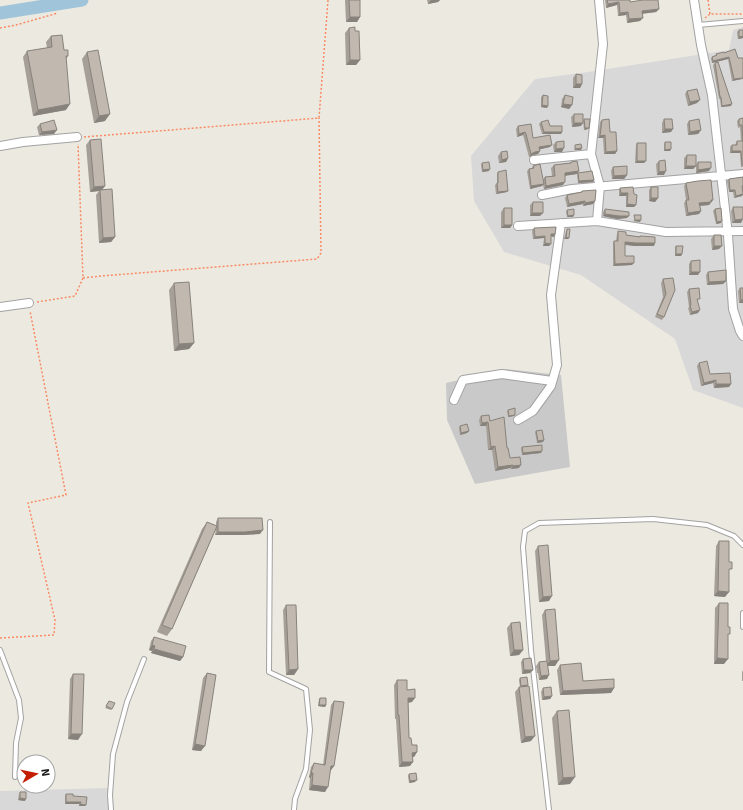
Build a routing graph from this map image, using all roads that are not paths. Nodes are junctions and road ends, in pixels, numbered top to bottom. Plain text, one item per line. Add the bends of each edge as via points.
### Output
1 (599, 0) edge
2 (694, 0) edge
3 (743, 21) edge
4 (698, 25) junction
5 (77, 137) road end
6 (0, 146) edge
7 (591, 154) junction
8 (534, 160) dead end
9 (743, 174) edge
10 (720, 176) junction
11 (600, 186) junction
12 (542, 194) dead end
13 (598, 221) junction
14 (561, 223) junction
15 (518, 226) dead end
16 (727, 231) junction
17 (743, 231) edge
18 (29, 303) road end
19 (0, 307) edge
20 (743, 336) edge
21 (552, 381) junction
22 (454, 400) dead end
23 (518, 420) dead end
24 (270, 522) dead end
25 (743, 545) edge
26 (743, 613) edge
27 (743, 627) edge
28 (0, 650) edge
29 (144, 659) dead end
30 (15, 777) dead end
31 (111, 810) edge
32 (294, 810) edge
33 (549, 810) edge

1 - 7 street via 603,44
2 - 4 street
3 - 4 lane
4 - 10 street via 712,95
5 - 6 street
7 - 8 street
7 - 11 street
9 - 10 street
10 - 11 street
10 - 16 street
11 - 12 street
11 - 13 street
13 - 14 street
13 - 16 street via 666,232
14 - 15 street
14 - 21 street via 551,295 556,364
16 - 17 street
16 - 20 street via 733,308
18 - 19 street
21 - 22 street via 502,374 463,380
21 - 23 street via 533,411
24 - 32 lane via 269,672 306,689 310,730 306,770 295,799
25 - 33 lane via 734,536 707,525 652,520 539,523 525,531 523,547 531,650
26 - 27 lane
28 - 30 lane via 19,700 21,718 16,743
29 - 31 lane via 127,702 114,754

